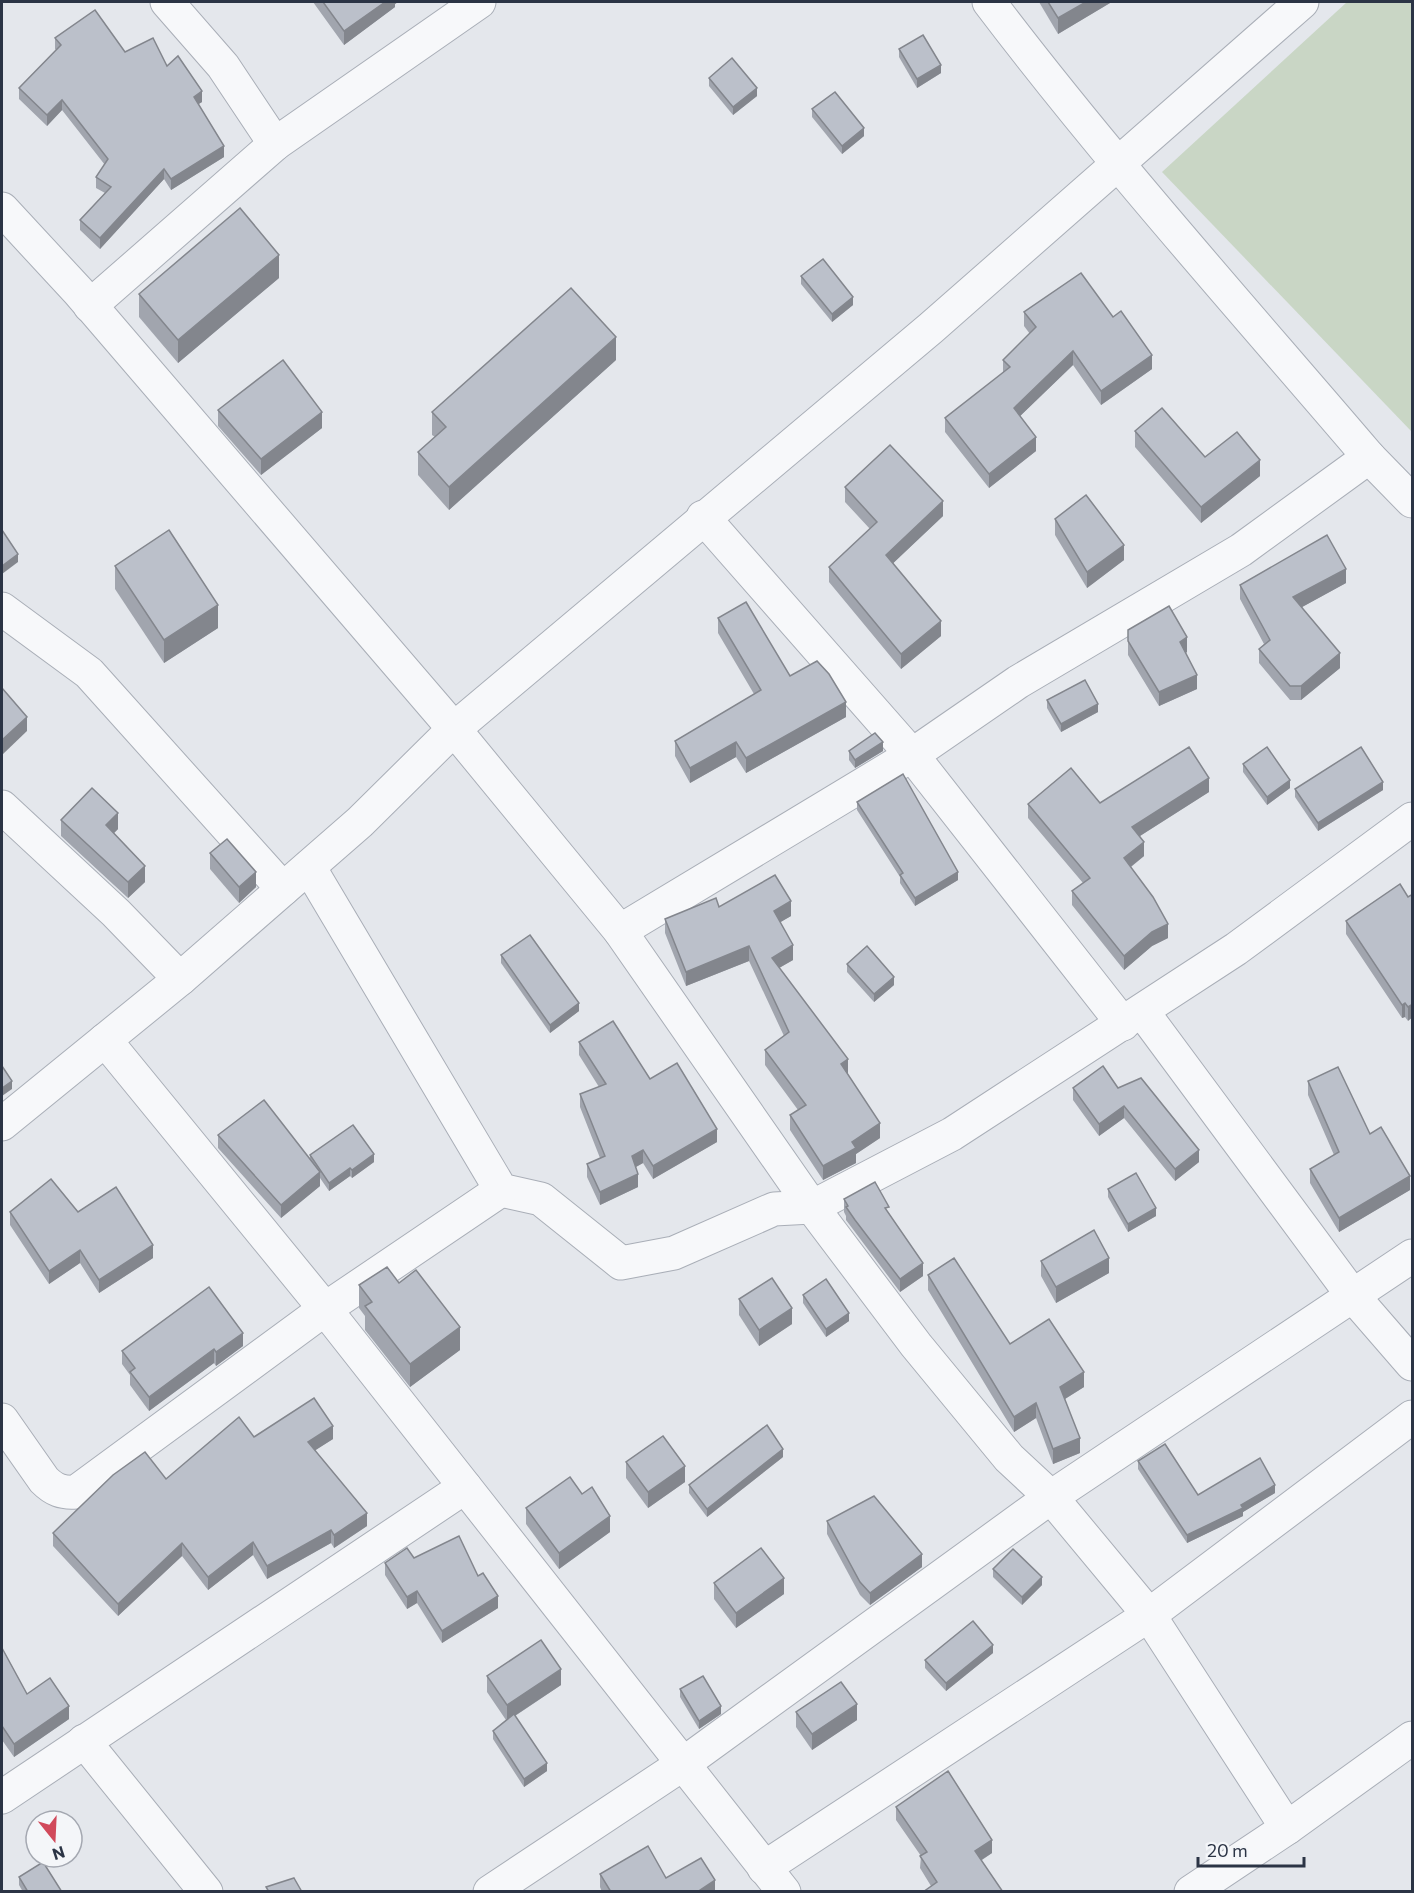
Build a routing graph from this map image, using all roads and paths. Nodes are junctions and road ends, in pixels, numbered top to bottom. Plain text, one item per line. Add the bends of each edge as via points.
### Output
1 (167, 2) edge
2 (479, 2) edge
3 (989, 2) edge
4 (1302, 2) edge
5 (275, 144) junction
6 (1118, 164) junction
7 (2, 209) edge
8 (90, 306) junction
9 (1369, 457) junction
10 (1413, 501) edge
11 (704, 517) junction
12 (2, 609) edge
13 (454, 729) junction
14 (912, 754) junction
15 (2, 807) edge
16 (1413, 819) edge
17 (309, 867) junction
18 (284, 889) junction
19 (620, 931) junction
20 (180, 979) junction
21 (1133, 1018) junction
22 (105, 1041) junction
23 (2, 1124) edge
24 (501, 1190) junction
25 (812, 1207) junction
26 (1413, 1256) edge
27 (1353, 1296) junction
28 (325, 1309) junction
29 (1413, 1364) edge
30 (1413, 1417) edge
31 (2, 1420) edge
32 (465, 1487) junction
33 (1051, 1497) junction
34 (1149, 1615) junction
35 (1413, 1738) edge
36 (84, 1742) junction
37 (683, 1764) junction
38 (2, 1797) edge
39 (1287, 1827) junction
40 (774, 1880) edge
41 (206, 1892) edge
42 (490, 1892) edge
43 (1191, 1892) edge

1 - 5 street via 223,66
2 - 5 street
3 - 6 street
4 - 6 street
5 - 8 street
6 - 9 street
6 - 11 street via 931,328
7 - 8 street
8 - 13 street
9 - 10 street
9 - 14 street via 1241,550 1017,682
11 - 13 street
11 - 14 street
12 - 18 street via 89,673
13 - 17 street
13 - 19 street
14 - 19 street
14 - 21 street
15 - 20 street
16 - 21 street via 1236,949
17 - 18 street
17 - 24 street
18 - 20 street
19 - 25 street
20 - 22 street
21 - 25 street via 952,1134
21 - 27 street
22 - 23 street
22 - 28 street
24 - 25 street via 541,1200 621,1263 674,1253 774,1209
24 - 28 street
25 - 33 street via 916,1345 1009,1458
26 - 27 street
27 - 29 street
27 - 33 street
28 - 31 street via 76,1492 53,1489
28 - 32 street
30 - 34 street
32 - 36 street
32 - 37 street
33 - 34 street
33 - 37 street
34 - 39 street
34 - 40 street
35 - 39 street
36 - 38 street
36 - 41 street
37 - 40 street
37 - 42 street
39 - 43 street

